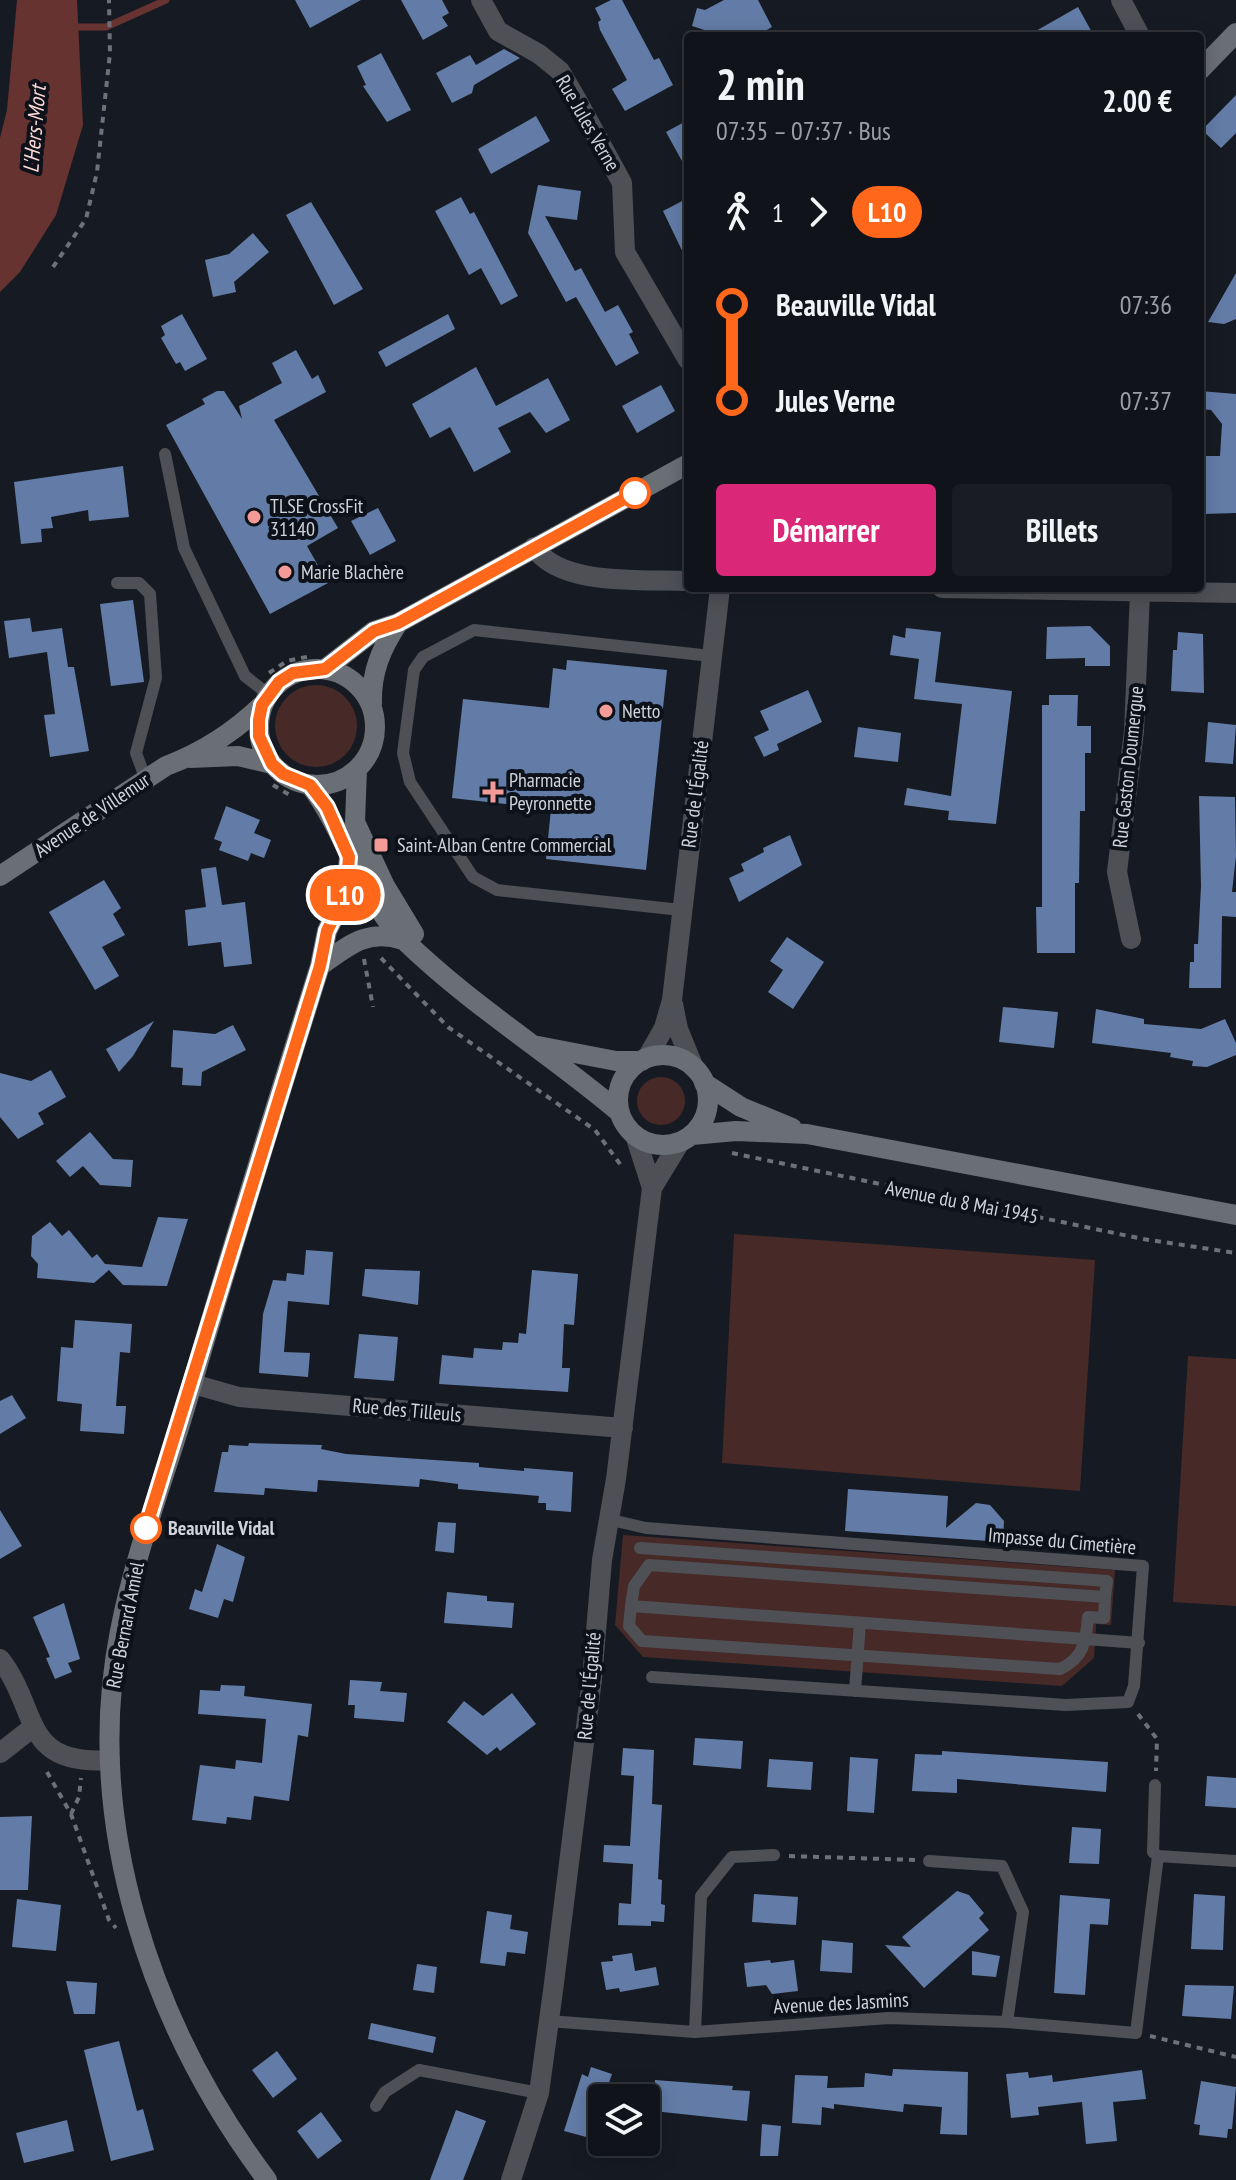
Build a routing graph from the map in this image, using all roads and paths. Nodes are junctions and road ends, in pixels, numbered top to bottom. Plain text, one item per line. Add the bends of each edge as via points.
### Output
1 (109, 0) edge
2 (481, 0) edge
3 (1121, 0) edge
4 (1138, 32) edge
5 (1236, 33) edge
6 (1204, 66) edge
7 (53, 267) dead end
8 (684, 353) edge
9 (165, 454) dead end
10 (684, 466) edge
11 (534, 547) junction
12 (684, 581) edge
13 (117, 583) dead end
14 (719, 592) edge
15 (1100, 592) edge
16 (1140, 593) junction
17 (1236, 593) edge
18 (398, 623) junction
19 (711, 656) junction
20 (325, 669) junction
21 (265, 699) junction
22 (373, 710) junction
23 (186, 758) junction
24 (357, 769) junction
25 (267, 771) junction
26 (146, 780) junction
27 (303, 791) junction
28 (349, 857) junction
29 (0, 876) edge
30 (681, 910) junction
31 (1131, 939) dead end
32 (403, 940) junction
33 (359, 949) dead end
34 (375, 950) dead end
35 (424, 956) junction
36 (320, 966) junction
37 (672, 1000) junction
38 (373, 1007) dead end
39 (538, 1046) junction
40 (645, 1059) junction
41 (699, 1076) junction
42 (619, 1112) junction
43 (807, 1134) junction
44 (635, 1135) junction
45 (686, 1138) junction
46 (723, 1152) dead end
47 (633, 1175) dead end
48 (652, 1188) junction
49 (1236, 1215) edge
50 (1236, 1253) edge
51 (193, 1384) junction
52 (623, 1428) junction
53 (607, 1519) junction
54 (640, 1548) dead end
55 (847, 1563) junction
56 (846, 1579) junction
57 (1105, 1597) junction
58 (631, 1606) junction
59 (860, 1623) junction
60 (1086, 1639) junction
61 (1139, 1643) junction
62 (857, 1655) junction
63 (0, 1659) edge
64 (652, 1677) dead end
65 (855, 1691) junction
66 (1128, 1702) junction
67 (32, 1728) junction
68 (50, 1748) junction
69 (0, 1753) edge
70 (110, 1760) junction
71 (82, 1773) dead end
72 (1155, 1785) joint
73 (71, 1814) junction
74 (774, 1855) joint
75 (1158, 1856) junction
76 (929, 1861) joint
77 (1236, 1861) edge
78 (125, 1938) dead end
79 (548, 2021) junction
80 (1007, 2022) junction
81 (695, 2032) junction
82 (1136, 2033) junction
83 (1236, 2057) edge
84 (539, 2093) junction
85 (376, 2106) dead end
86 (267, 2180) edge
87 (511, 2180) edge

1 - 7 path via 110,53 97,172 86,219
2 - 8 street, Rue Jules Verne via 498,31 560,71 577,100 622,183 625,252
3 - 4 street
5 - 6 main road
9 - 21 lane via 184,548 245,676
10 - 11 main road
11 - 12 street via 541,558 579,575
11 - 18 main road
13 - 26 lane via 139,583 150,594 156,678 136,753
14 - 19 street, Rue de l'Égalité
15 - 16 street
16 - 17 street
16 - 31 street, Rue Gaston Doumergue via 1134,731 1117,872
18 - 20 main road via 374,631
18 - 22 main road via 377,661 371,682
19 - 30 street, Rue de l'Égalité
19 - 30 lane via 474,630 423,657 414,670 403,753 410,782 473,877 497,890
20 - 21 main road via 293,673
20 - 22 main road via 346,676
21 - 23 main road, Avenue de Villemur via 244,723
21 - 25 main road via 259,736
22 - 24 main road via 373,742
23 - 25 main road, Avenue de Villemur via 238,756
23 - 26 main road, Avenue de Villemur
24 - 27 main road
24 - 35 main road via 355,822
25 - 27 path
25 - 27 main road via 283,774
26 - 29 main road, Avenue de Villemur
27 - 28 main road via 327,807
28 - 32 main road
28 - 36 main road, Rue Bernard Amiel via 346,893 327,931
30 - 37 street, Rue de l'Égalité
32 - 35 main road
32 - 36 main road via 387,934 356,939
33 - 38 path
34 - 47 path via 448,1027 595,1130 617,1163
35 - 39 main road via 463,994
36 - 51 main road, Rue Bernard Amiel
37 - 40 street, Rue de l'Égalité via 664,1028
37 - 41 street, Rue de l'Égalité via 678,1029
39 - 40 main road via 605,1059
39 - 42 main road
40 - 41 main road via 672,1057
40 - 42 main road via 625,1077
41 - 43 main road, Avenue du 8 Mai 1945 via 741,1107
41 - 45 main road via 707,1111
42 - 44 main road
43 - 45 main road, Avenue du 8 Mai 1945 via 736,1131
43 - 49 main road, Avenue du 8 Mai 1945
44 - 45 main road via 657,1145
44 - 48 street, Rue de l'Égalité
45 - 48 street, Rue de l'Égalité
46 - 50 path, Avenue du 8 Mai 1945 via 1143,1239
48 - 52 street, Rue de l'Égalité
51 - 52 street, Rue des Tilleuls via 239,1397
51 - 70 main road, Rue Bernard Amiel via 120,1629 112,1680
52 - 53 street, Rue de l'Égalité
53 - 61 lane, Impasse du Cimetière via 646,1528 1143,1566
53 - 79 street, Rue de l'Égalité
54 - 55 lane
55 - 56 lane
55 - 57 lane via 1107,1581
56 - 57 lane
56 - 58 lane via 649,1565 634,1586
57 - 60 lane via 1104,1618 1088,1617
58 - 59 lane
58 - 62 lane via 629,1626 642,1641
59 - 60 lane
59 - 62 lane
60 - 61 lane
60 - 62 lane via 1077,1659 1060,1669
61 - 66 lane, Impasse du Cimetière
62 - 65 lane
63 - 67 street
64 - 65 lane
65 - 66 lane via 1066,1705
66 - 72 path via 1157,1739
67 - 68 street
67 - 69 street
68 - 70 street via 70,1759
68 - 73 path via 46,1770
70 - 86 main road, Rue Bernard Amiel via 117,1851 140,1933 170,2012 228,2128
71 - 73 path
72 - 75 lane via 1153,1852
73 - 78 path via 109,1920
74 - 76 path
74 - 81 lane via 732,1857 701,1896
75 - 77 lane
75 - 82 lane
76 - 80 lane via 1002,1866 1023,1912
79 - 81 lane, Avenue des Jasmins
79 - 84 street, Rue de l'Égalité
80 - 81 lane, Avenue des Jasmins via 889,2018
80 - 82 lane, Avenue des Jasmins
82 - 83 path
84 - 85 lane via 419,2070 385,2092
84 - 87 street, Rue de l'Égalité

